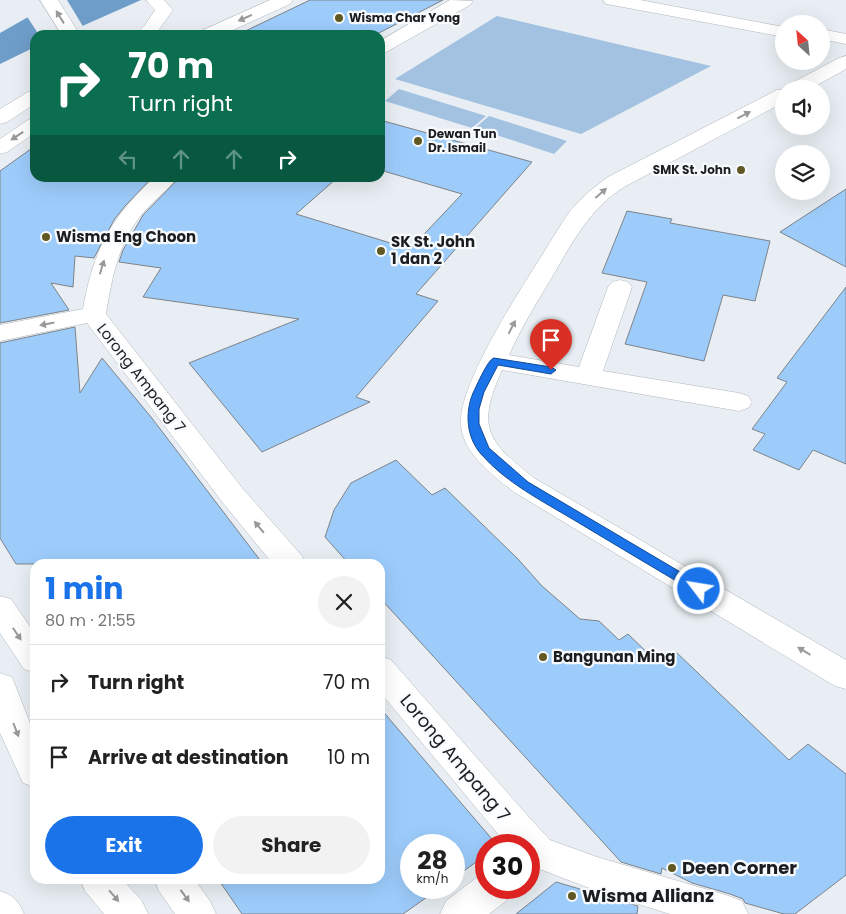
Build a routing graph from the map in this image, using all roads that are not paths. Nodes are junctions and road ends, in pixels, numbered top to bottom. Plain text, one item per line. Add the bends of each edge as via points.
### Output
1 (49, 0) edge
2 (284, 0) edge
3 (459, 0) edge
4 (612, 0) edge
5 (637, 2) edge
6 (160, 5) edge
7 (68, 30) edge
8 (151, 30) edge
9 (223, 30) edge
10 (775, 30) edge
11 (830, 36) edge
12 (846, 39) edge
13 (385, 45) edge
14 (830, 47) edge
15 (846, 50) edge
16 (846, 62) edge
17 (812, 80) edge
18 (30, 99) edge
19 (775, 99) edge
20 (0, 118) edge
21 (30, 127) edge
22 (0, 148) edge
23 (161, 182) edge
24 (620, 287) dead end
25 (94, 314) junction
26 (0, 333) edge
27 (494, 361) junction
28 (588, 377) junction
29 (739, 402) dead end
30 (287, 559) edge
31 (0, 608) edge
32 (30, 653) edge
33 (846, 676) edge
34 (385, 678) edge
35 (0, 687) edge
36 (30, 762) edge
37 (509, 834) edge
38 (540, 857) edge
39 (102, 884) edge
40 (176, 884) edge
41 (478, 899) edge
42 (0, 909) edge
43 (5, 914) edge
44 (129, 914) edge
45 (197, 914) edge
46 (458, 914) edge
47 (729, 914) edge

7 -> 1 street
2 -> 9 street
3 - 13 street via 464,1
4 - 5 street
5 - 10 street
6 - 8 street
11 - 12 street
14 - 15 street
16 - 17 street
18 - 20 street
27 -> 19 street via 522,306 579,215 601,191
21 -> 22 street
25 -> 23 street, Lorong Ampang 7 via 106,254 125,220
24 - 28 street
25 -> 26 street
30 -> 25 street, Lorong Ampang 7 via 233,496
27 - 28 street
33 -> 27 street via 524,485 484,451 474,424 473,409
28 - 29 street
31 -> 32 street
34 - 37 street, Lorong Ampang 7 via 403,711
35 -> 36 street
38 - 47 street, Lorong Ampang 7 via 599,863
39 -> 44 street
40 -> 45 street
41 - 46 street
42 - 43 street

